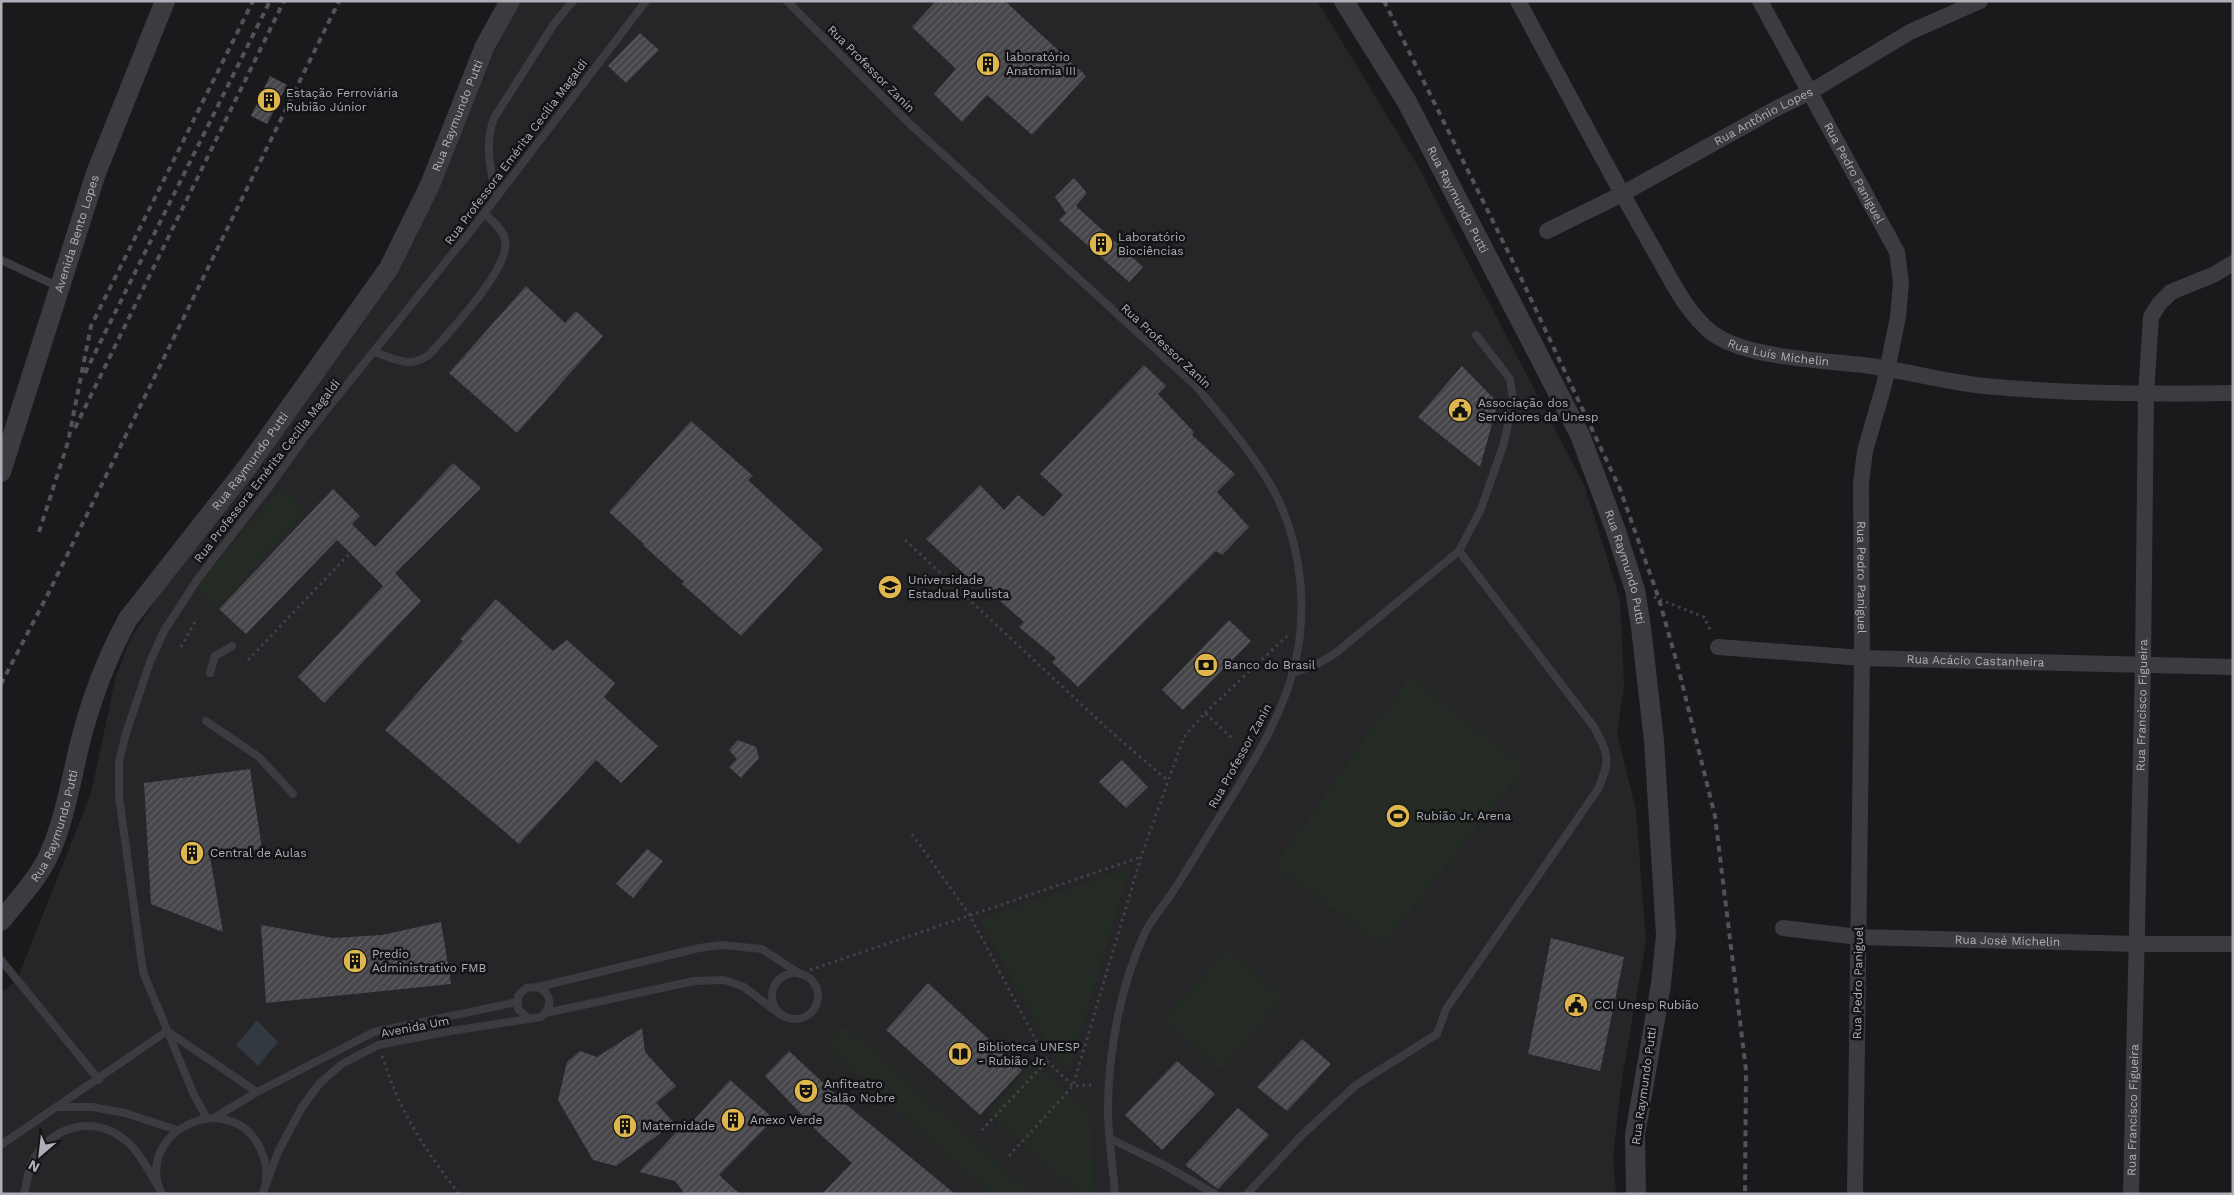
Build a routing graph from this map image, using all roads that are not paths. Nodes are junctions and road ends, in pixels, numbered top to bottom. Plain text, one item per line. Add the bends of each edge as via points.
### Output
1 (165, 1) edge
2 (510, 1) edge
3 (573, 1) edge
4 (646, 1) edge
5 (787, 1) edge
6 (1344, 1) edge
7 (1518, 1) edge
8 (1760, 1) edge
9 (1980, 1) edge
10 (1810, 92) junction
11 (1622, 194) junction
12 (496, 197) junction
13 (484, 212) junction
14 (1547, 231) dead end
15 (1, 260) edge
16 (2233, 263) edge
17 (61, 288) junction
18 (1476, 335) dead end
19 (374, 352) junction
20 (1888, 368) junction
21 (2233, 393) edge
22 (2146, 394) junction
23 (6, 438) edge
24 (1, 472) edge
25 (1459, 551) junction
26 (232, 646) dead end
27 (1718, 647) road end
28 (1862, 658) junction
29 (2143, 663) junction
30 (2233, 667) edge
31 (210, 673) dead end
32 (1292, 673) junction
33 (206, 721) dead end
34 (293, 794) dead end
35 (1, 921) edge
36 (1783, 928) dead end
37 (1859, 937) junction
38 (2137, 944) junction
39 (2233, 944) edge
40 (1, 960) edge
41 (800, 974) junction
42 (538, 987) junction
43 (517, 1002) junction
44 (546, 1013) junction
45 (781, 1015) junction
46 (528, 1018) junction
47 (167, 1031) junction
48 (99, 1080) junction
49 (257, 1092) junction
50 (58, 1107) junction
51 (210, 1118) junction
52 (177, 1130) junction
53 (1111, 1139) junction
54 (1, 1145) edge
55 (161, 1192) edge
56 (263, 1193) edge
57 (24, 1194) edge
58 (1115, 1194) edge
59 (1215, 1194) edge
60 (1246, 1194) edge
61 (1636, 1194) edge
62 (1855, 1194) edge
63 (2131, 1194) edge

1 - 17 street, Avenida Bento Lopes via 96,173
2 - 35 street, Rua Raymundo Putti via 485,46 430,185 389,268 248,466 128,619 95,692 51,851
3 - 12 lane via 554,24 494,118 488,135
4 - 12 lane, Rua Professora Emérita Cecília Magaldi
5 - 32 lane, Rua Professor Zanin via 911,125 1196,386 1237,435 1275,494 1293,540 1301,583 1300,624
6 - 61 street, Rua Raymundo Putti via 1407,102 1580,435 1634,590 1654,741 1666,935 1661,984 1635,1135
7 - 11 street, Rua Luís Michelin
8 - 10 street, Rua Pedro Paniguel
9 - 10 street, Rua Antônio Lopes via 1910,32
10 - 11 street, Rua Antônio Lopes
10 - 20 street, Rua Pedro Paniguel via 1897,252 1901,282
11 - 14 street, Rua Antônio Lopes
11 - 20 street, Rua Luís Michelin via 1687,307 1711,332 1732,345 1757,352
12 - 13 lane, Rua Professora Emérita Cecília Magaldi
13 - 19 lane, Rua Professora Emérita Cecília Magaldi
13 - 19 lane via 506,242 504,254 486,288 429,355 418,363
15 - 17 lane
16 - 22 street, Rua Francisco Figueira via 2171,292 2159,304 2151,317
17 - 23 street, Avenida Bento Lopes
18 - 25 lane via 1510,379 1513,400 1504,443 1481,509
19 - 47 lane, Rua Professora Emérita Cecília Magaldi via 308,433 171,618 150,662 126,733 119,762 119,796 133,906 143,972
20 - 22 street, Rua Luís Michelin via 1985,386
20 - 28 street, Rua Pedro Paniguel via 1865,451 1861,483
21 - 22 street, Rua Luís Michelin
22 - 29 street, Rua Francisco Figueira
23 - 24 street, Avenida Bento Lopes
25 - 32 lane via 1338,652 1316,665
25 - 60 lane via 1594,727 1607,751 1607,767 1598,789 1446,1009 1437,1034 1356,1085
26 - 31 lane via 215,656
27 - 28 street, Rua Acácio Castanheira
28 - 29 street, Rua Acácio Castanheira
28 - 37 street, Rua Pedro Paniguel
29 - 30 street, Rua Acácio Castanheira
29 - 38 street, Rua Francisco Figueira
32 - 53 lane, Rua Professor Zanin via 1264,740 1143,935 1116,1027 1111,1058 1108,1112
33 - 34 lane via 259,757
36 - 37 street, Rua José Michelin
37 - 38 street, Rua José Michelin
37 - 62 street, Rua Pedro Paniguel
38 - 39 street, Rua José Michelin
38 - 63 street, Rua Francisco Figueira
40 - 48 lane
41 - 42 lane via 762,948 721,946 699,948
41 - 45 lane via 784,976 774,986 772,1002
41 - 45 lane via 816,988 817,1003 808,1015 801,1018
42 - 43 lane via 526,988
42 - 44 lane via 544,990 550,1001
43 - 46 lane via 522,1015
43 - 49 lane, Avenida Um via 374,1032
44 - 45 lane via 694,981 724,980 744,987
44 - 46 lane via 535,1020
46 - 56 lane, Avenida Um via 378,1045 342,1064 320,1083 302,1107 278,1152
47 - 48 lane
47 - 49 lane
47 - 51 lane, Rua Professora Emérita Cecília Magaldi via 194,1096
48 - 50 lane
49 - 51 lane, Avenida Um
50 - 52 lane via 101,1108
50 - 54 lane
51 - 52 lane, Avenida Um via 191,1122
51 - 56 lane via 225,1119 242,1127 256,1140 264,1156 267,1174
52 - 55 lane via 159,1157 157,1174
53 - 58 lane, Rua Professor Zanin
53 - 59 lane
55 - 57 lane via 137,1152 122,1137 104,1127 72,1127 52,1137 36,1155

